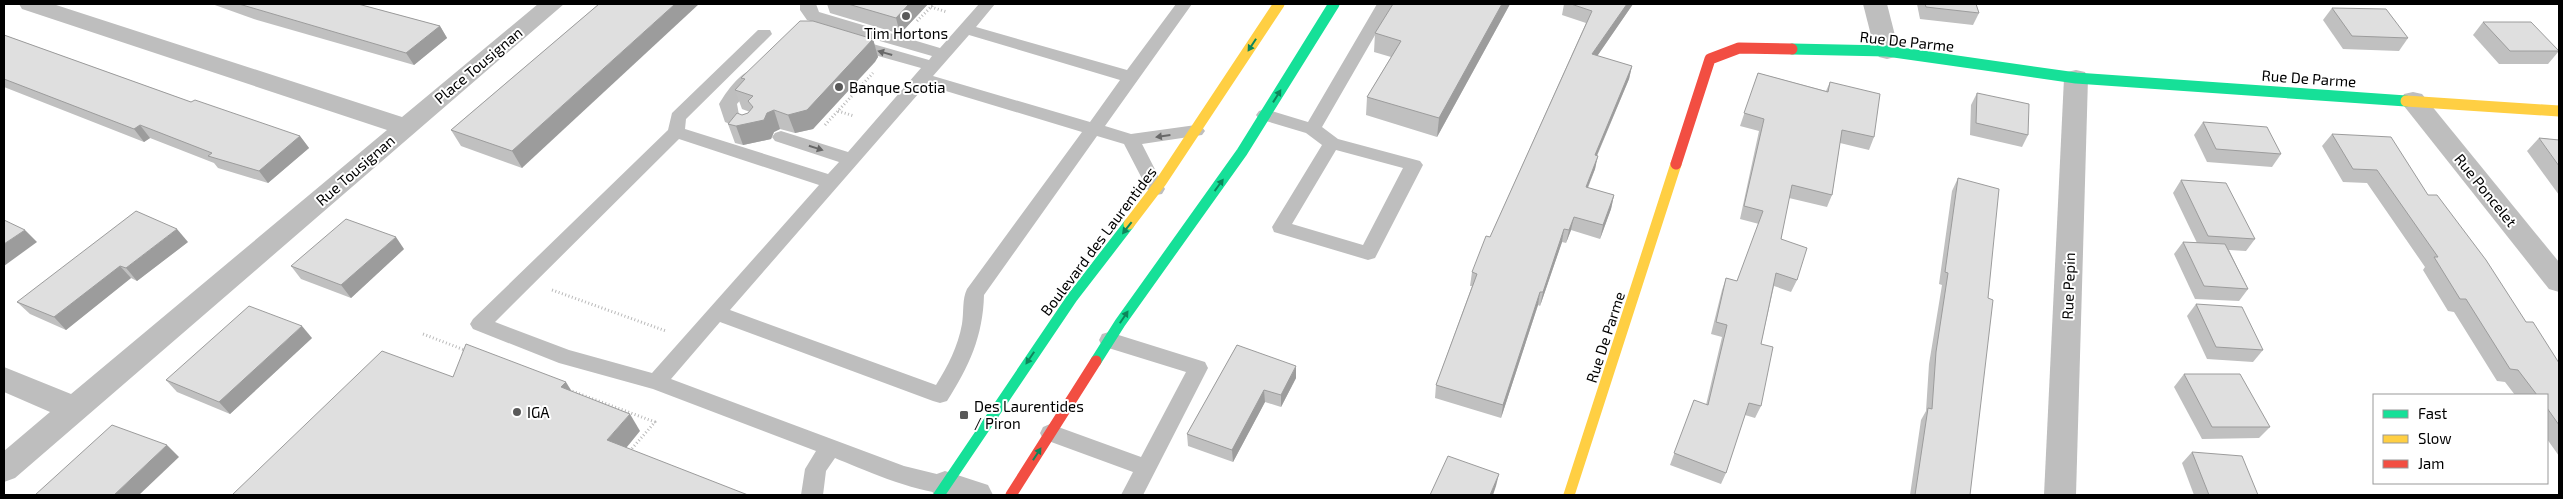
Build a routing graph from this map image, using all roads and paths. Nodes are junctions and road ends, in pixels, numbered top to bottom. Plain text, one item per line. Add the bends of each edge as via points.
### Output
1 (30, 4) edge
2 (552, 4) edge
3 (808, 4) edge
4 (987, 4) edge
5 (1184, 4) edge
6 (1279, 4) edge
7 (1334, 4) edge
8 (1385, 4) edge
9 (1874, 4) edge
10 (917, 16) dead end
11 (922, 17) dead end
12 (965, 29) junction
13 (809, 32) edge
14 (764, 34) dead end
15 (1887, 51) junction
16 (768, 61) edge
17 (932, 66) junction
18 (878, 68) dead end
19 (1132, 77) junction
20 (2076, 78) junction
21 (851, 88) edge
22 (858, 90) junction
23 (2413, 100) junction
24 (2559, 111) edge
25 (1265, 115) junction
26 (749, 126) edge
27 (405, 127) junction
28 (1094, 129) junction
29 (1312, 129) junction
30 (820, 131) dead end
31 (1196, 131) junction
32 (676, 132) junction
33 (781, 137) dead end
34 (1131, 140) junction
35 (1332, 142) junction
36 (851, 159) junction
37 (832, 182) junction
38 (1156, 189) junction
39 (525, 280) junction
40 (2559, 281) edge
41 (716, 314) junction
42 (423, 334) dead end
43 (1109, 340) junction
44 (692, 341) junction
45 (475, 354) edge
46 (4, 379) edge
47 (656, 382) junction
48 (565, 388) edge
49 (74, 409) junction
50 (1050, 433) junction
51 (830, 448) junction
52 (637, 457) edge
53 (4, 468) edge
54 (1146, 468) junction
55 (942, 490) edge
56 (812, 495) edge
57 (977, 495) edge
58 (1011, 495) edge
59 (1132, 495) edge
60 (1569, 495) edge
61 (2060, 495) edge

1 - 27 street, Rue Tousignan
2 - 27 street, Place Tousignan
3 - 17 lane via 808,10 814,16
4 - 12 lane
5 - 19 lane
6 -> 31 street, Boulevard des Laurentides
25 -> 7 street
8 - 29 lane
9 - 15 street
10 - 11 path
12 - 17 lane
12 - 19 lane
17 -> 13 lane
14 - 32 lane via 678,118
15 - 20 street, Rue De Parme
15 - 60 street, Rue De Parme via 1739,48 1710,59
16 - 26 lane via 728,104 731,118
17 - 28 lane
17 - 36 lane
18 - 22 path
19 - 28 lane
20 - 23 street, Rue De Parme
20 - 61 street, Rue Pepin
21 - 22 path
22 - 30 path
23 - 24 street, Rue De Parme
23 - 40 street, Rue Poncelet
25 - 29 lane
43 -> 25 street via 1226,176
27 - 49 street, Rue Tousignan
28 - 34 lane
28 - 41 lane via 974,294 974,313 963,360 940,395
29 - 35 lane
31 -> 34 lane
31 - 38 street, Boulevard des Laurentides
32 - 37 lane
32 - 39 lane
33 -> 36 lane
34 - 38 lane
35 - 35 lane via 1281,227 1368,253 1414,165
36 - 37 lane
37 - 41 lane
38 -> 55 street, Boulevard des Laurentides via 1068,305
39 - 44 path
39 - 47 lane via 480,324 566,357
41 - 44 lane
42 - 45 path
43 - 50 street
43 - 54 lane via 1198,368
44 - 47 lane
46 - 49 street
47 - 51 lane
48 - 52 path via 654,422 628,453
49 - 53 street, Rue Tousignan
50 - 54 lane
58 -> 50 street
51 - 55 lane
51 - 56 lane via 816,469
54 - 59 lane
55 - 57 street

